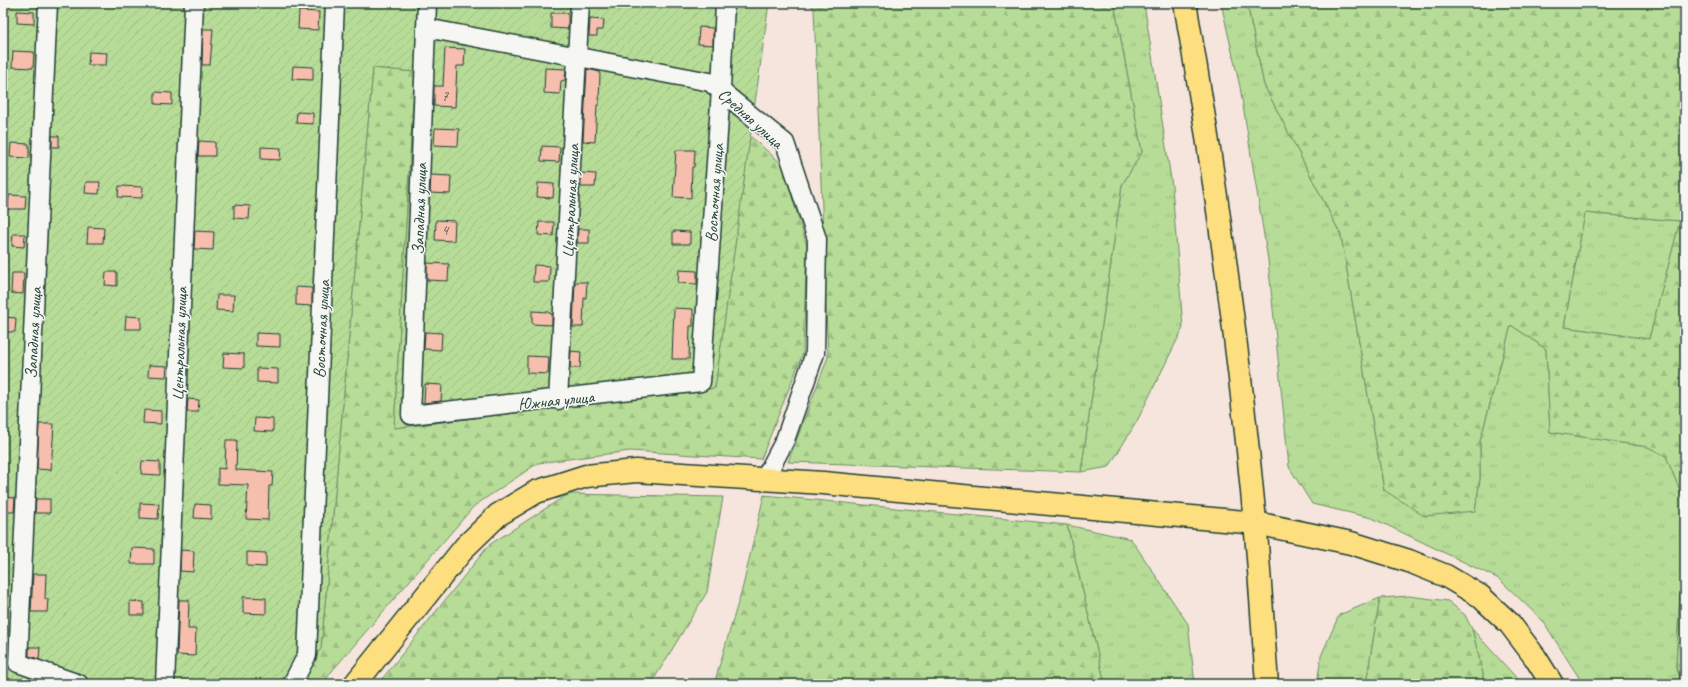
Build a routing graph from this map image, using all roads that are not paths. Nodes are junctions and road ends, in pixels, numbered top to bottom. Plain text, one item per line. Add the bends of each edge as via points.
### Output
1 (48, 3) edge
2 (194, 3) edge
3 (335, 3) edge
4 (427, 3) edge
5 (580, 3) edge
6 (725, 3) edge
7 (1185, 3) edge
8 (426, 28) junction
9 (578, 57) junction
10 (721, 89) junction
11 (701, 382) joint
12 (558, 400) junction
13 (411, 415) joint
14 (765, 478) junction
15 (1256, 523) junction
16 (79, 684) edge
17 (165, 684) edge
18 (292, 684) edge
19 (355, 684) edge
20 (1267, 684) edge
21 (1552, 684) edge

1 - 16 street, Западная улица via 18,663
2 - 17 street, Центральная улица
3 - 18 street, Восточная улица via 307,655
4 - 8 street, Западная улица
5 - 9 street, Центральная улица
6 - 10 street, Восточная улица
7 - 15 main road via 1223,247
8 - 9 street, Средняя улица
8 - 13 street, Западная улица
9 - 10 street, Средняя улица via 710,82
9 - 12 street, Центральная улица
10 - 11 street, Восточная улица
10 - 14 street, Средняя улица via 784,143 818,240 815,352 785,440
11 - 12 street, Южная улица
12 - 13 street, Южная улица
14 - 15 main road
14 - 19 main road via 636,471 586,476 536,492 498,515 465,547
15 - 20 main road
15 - 21 main road via 1351,543 1409,560 1446,576 1480,596 1510,624

